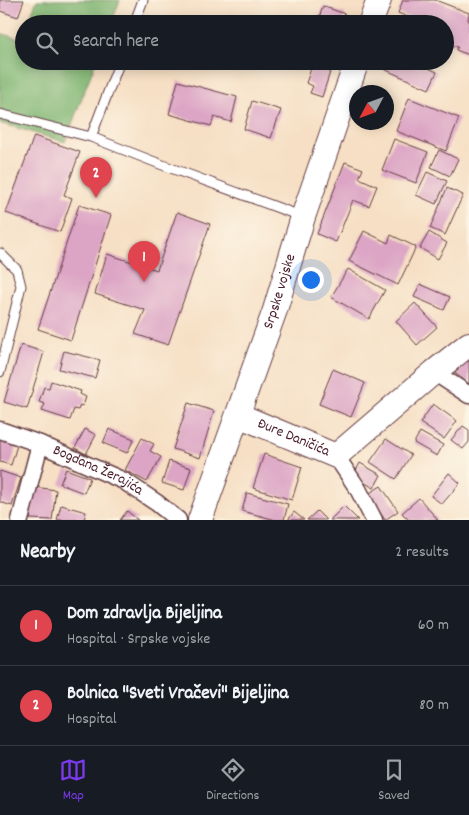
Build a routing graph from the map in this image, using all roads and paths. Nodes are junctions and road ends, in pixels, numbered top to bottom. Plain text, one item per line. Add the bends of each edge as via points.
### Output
1 (144, 0) edge
2 (379, 0) edge
3 (138, 15) edge
4 (373, 15) edge
5 (117, 70) edge
6 (354, 70) edge
7 (0, 114) edge
8 (91, 137) junction
9 (303, 217) junction
10 (0, 253) edge
11 (469, 344) edge
12 (0, 372) edge
13 (434, 372) junction
14 (469, 395) edge
15 (238, 415) junction
16 (0, 430) edge
17 (40, 444) junction
18 (336, 456) junction
19 (20, 520) edge
20 (178, 520) edge
21 (200, 520) edge
22 (374, 520) edge

1 - 3 lane
2 - 4 main road
5 - 8 lane
6 - 9 main road, Srpske vojske
7 - 8 lane
8 - 9 lane
9 - 15 main road, Srpske vojske
10 - 12 lane via 17,270 21,286
11 - 13 main road
13 - 14 street
13 - 18 main road
15 - 18 main road, Đure Daničića
15 - 21 main road, Srpske vojske
16 - 17 street, Bogdana Žerajića
17 - 19 street, Bogdana Žerajića
17 - 20 street, Bogdana Žerajića via 124,481
18 - 22 street, Đure Daničića

